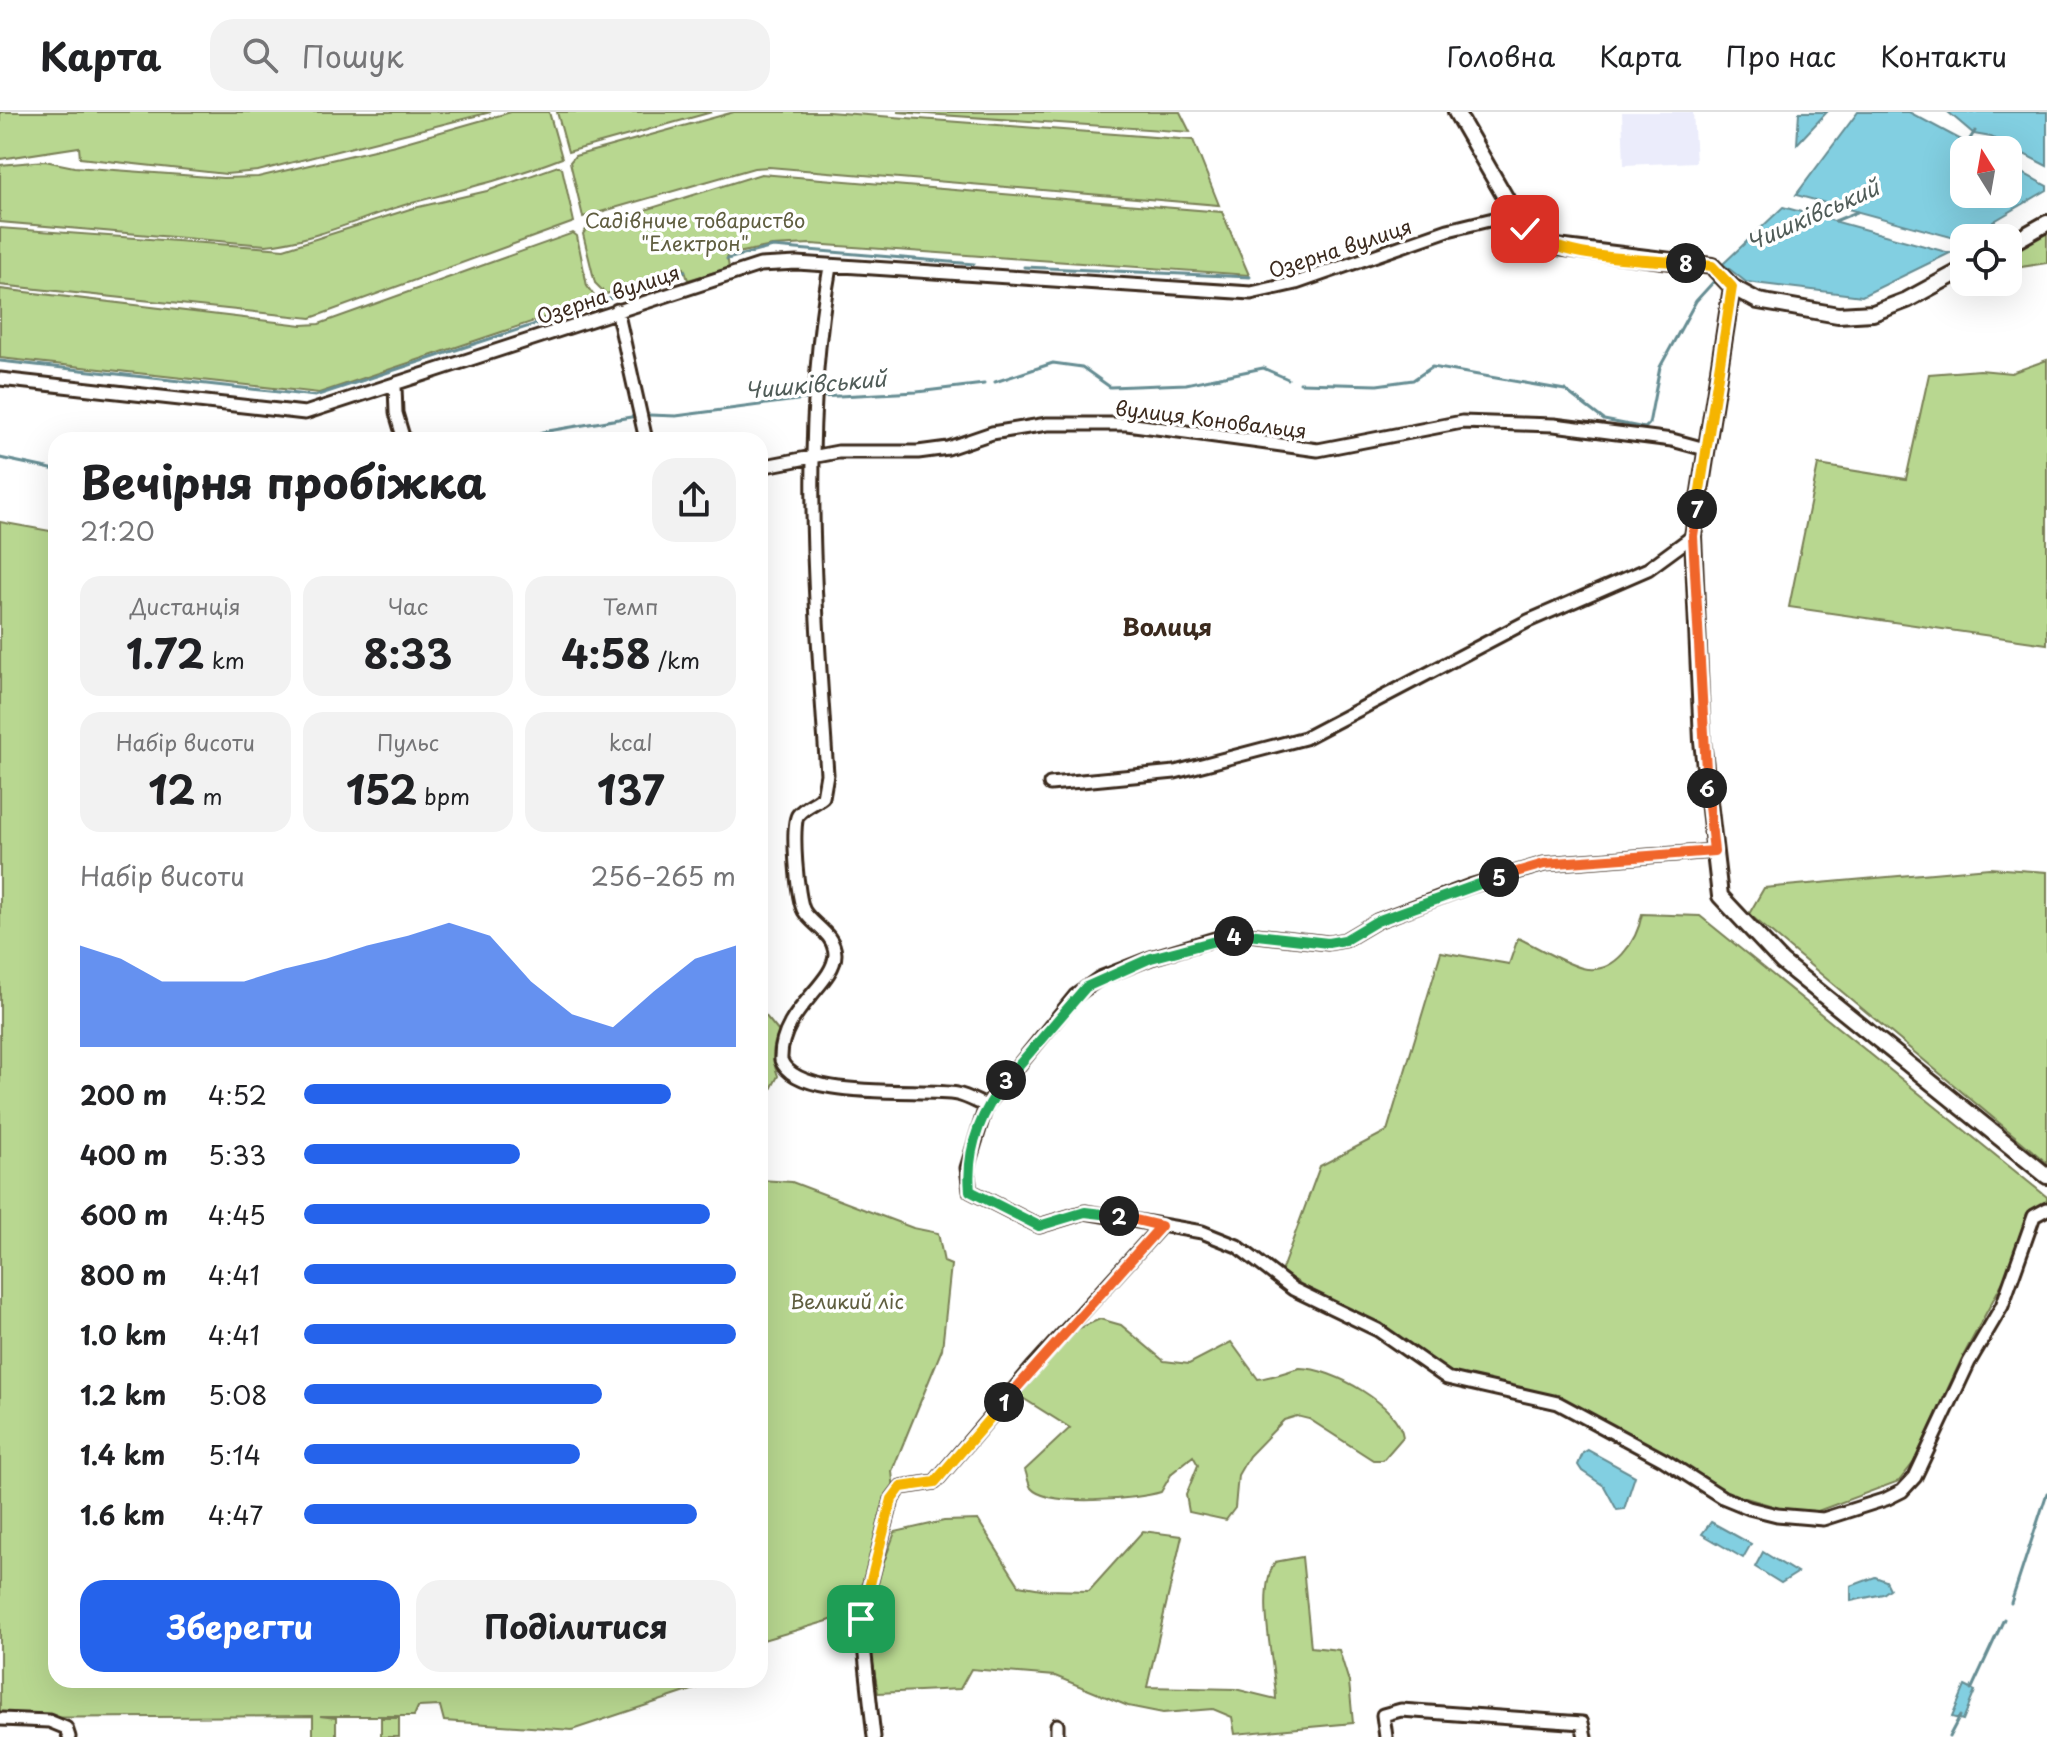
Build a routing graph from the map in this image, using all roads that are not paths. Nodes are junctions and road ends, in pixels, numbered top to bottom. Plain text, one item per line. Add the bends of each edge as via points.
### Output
1 (1456, 112) edge
2 (1514, 214) junction
3 (2047, 223) edge
4 (2022, 237) edge
5 (830, 267) junction
6 (1722, 277) junction
7 (1950, 277) edge
8 (617, 310) junction
9 (0, 379) edge
10 (395, 386) junction
11 (402, 432) edge
12 (644, 432) edge
13 (1705, 449) junction
14 (815, 456) junction
15 (768, 465) edge
16 (1693, 536) junction
17 (1050, 784) dead end
18 (1714, 851) junction
19 (986, 1106) junction
20 (2047, 1176) edge
21 (2047, 1209) edge
22 (1161, 1226) junction
23 (0, 1719) edge
24 (69, 1737) edge
25 (874, 1737) edge
26 (1386, 1737) edge
27 (1585, 1737) edge

1 - 2 street
2 - 5 street, Озерна вулиця via 1251,293
2 - 6 street via 1549,246
3 - 4 street
5 - 8 street, Озерна вулиця via 760,265
5 - 14 street via 821,318
6 - 7 street via 1758,301 1838,315 1873,313
6 - 13 street
8 - 10 street, Озерна вулиця
8 - 12 street
9 - 10 street, Озерна вулиця via 305,413
10 - 11 street
13 - 14 street, вулиця Коновальця via 1554,425 1462,422 1318,450 1127,424 1047,424 933,450
13 - 16 street
14 - 15 street, вулиця Коновальця
14 - 19 street via 812,557 827,774 823,797 796,818 798,896 804,911 829,936 835,953 832,969 784,1034 781,1060 790,1073 826,1085 959,1094
16 - 17 street via 1648,569 1528,621 1305,738 1175,772
16 - 18 street via 1702,741
18 - 19 street via 1544,864 1377,921 1345,940 1328,943 1248,934 1151,958 1086,987
18 - 20 street via 1720,896 1782,962
19 - 22 street via 967,1168 970,1191 1039,1226 1085,1212
21 - 22 street via 2034,1216 2002,1306 1969,1362 1915,1477 1886,1499 1823,1519 1749,1508 1558,1403 1447,1378 1378,1330 1293,1289 1237,1246 1202,1232
22 - 25 street via 935,1482 901,1487 892,1499 861,1619
23 - 24 street via 49,1721 66,1728
26 - 27 street via 1383,1715 1401,1710 1582,1723

